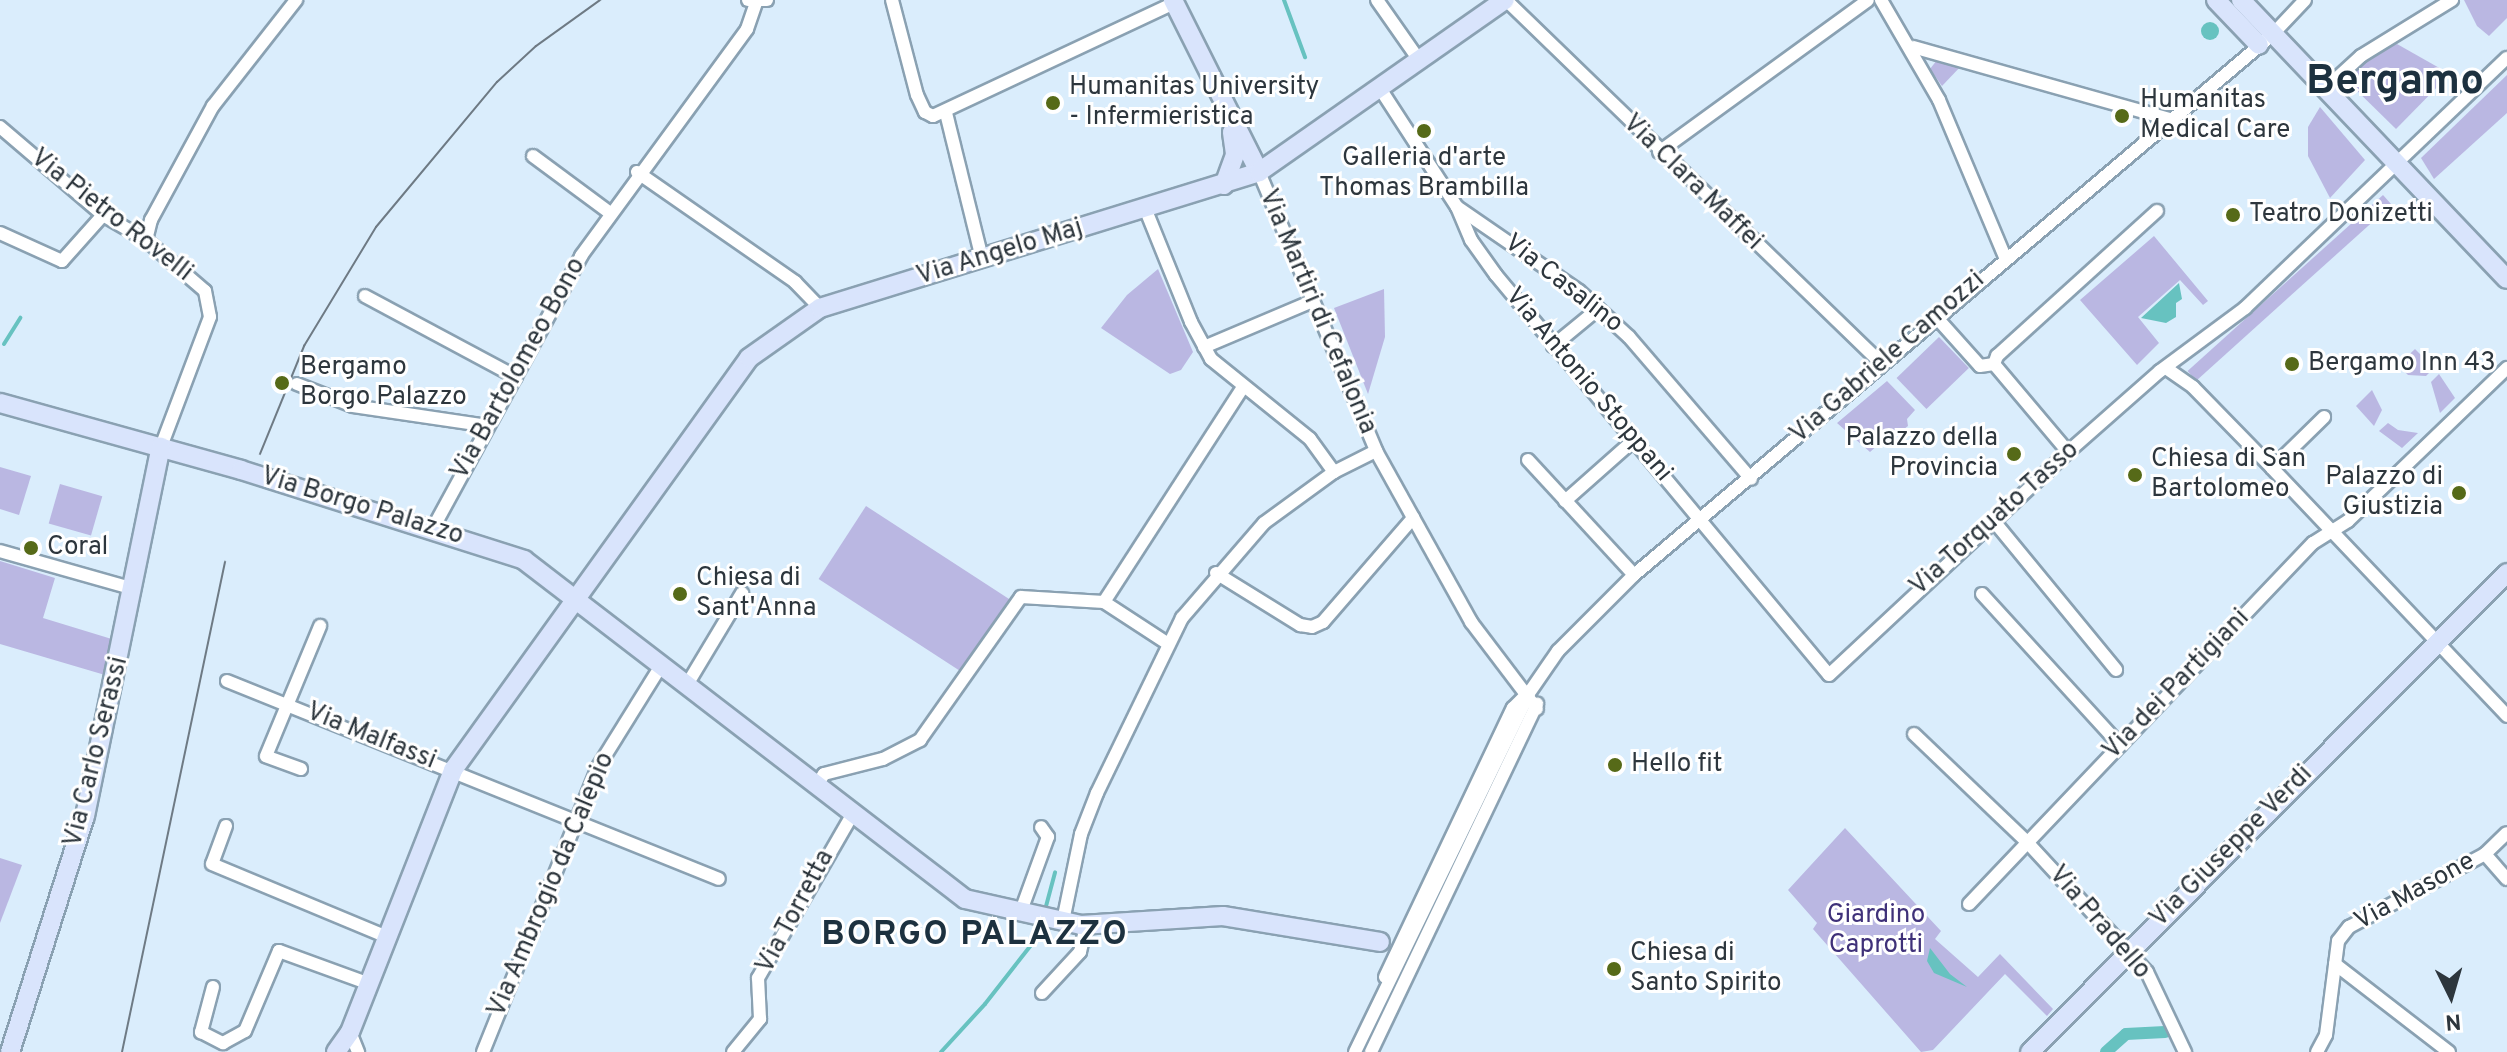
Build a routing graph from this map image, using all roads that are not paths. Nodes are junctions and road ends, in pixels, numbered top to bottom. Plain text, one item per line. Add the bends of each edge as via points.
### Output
1 (892, 0) edge
2 (1377, 0) edge
3 (1506, 0) edge
4 (1868, 0) edge
5 (1881, 0) edge
6 (2216, 0) edge
7 (2241, 0) edge
8 (2305, 0) edge
9 (2452, 0) edge
10 (293, 1) edge
11 (755, 1) edge
12 (1173, 2) edge
13 (2259, 45) junction
14 (1913, 47) junction
15 (2507, 58) edge
16 (1419, 60) junction
17 (2325, 89) junction
18 (1381, 90) junction
19 (946, 113) junction
20 (1229, 117) junction
21 (2169, 119) junction
22 (0, 127) edge
23 (1659, 152) junction
24 (533, 156) dead end
25 (2398, 163) junction
26 (637, 172) junction
27 (1259, 172) junction
28 (1224, 185) junction
29 (1457, 207) junction
30 (1145, 208) junction
31 (2157, 211) dead end
32 (610, 213) junction
33 (103, 215) junction
34 (0, 233) edge
35 (146, 240) junction
36 (2005, 257) junction
37 (982, 258) junction
38 (2507, 279) edge
39 (365, 296) dead end
40 (1313, 301) junction
41 (820, 308) junction
42 (1598, 309) junction
43 (1937, 318) junction
44 (1553, 346) junction
45 (1204, 347) junction
46 (1881, 363) junction
47 (1994, 364) junction
48 (2166, 368) junction
49 (2507, 368) edge
50 (516, 377) junction
51 (297, 384) dead end
52 (1243, 387) junction
53 (0, 403) edge
54 (2324, 417) dead end
55 (488, 426) junction
56 (1634, 440) junction
57 (161, 447) junction
58 (1376, 451) junction
59 (2068, 452) junction
60 (1528, 460) dead end
61 (2272, 468) junction
62 (1334, 472) junction
63 (1751, 479) junction
64 (1565, 501) junction
65 (1413, 518) junction
66 (1700, 519) junction
67 (1993, 520) junction
68 (433, 528) junction
69 (2332, 532) junction
70 (0, 551) edge
71 (1216, 573) junction
72 (2507, 573) edge
73 (1634, 575) junction
74 (134, 589) junction
75 (742, 593) dead end
76 (1982, 594) dead end
77 (577, 599) junction
78 (1104, 602) junction
79 (320, 626) dead end
80 (1167, 643) junction
81 (2436, 643) junction
82 (662, 664) junction
83 (2116, 670) dead end
84 (1542, 673) junction
85 (1829, 675) joint
86 (227, 681) dead end
87 (688, 683) junction
88 (1529, 693) junction
89 (288, 704) junction
90 (1537, 709) junction
91 (2507, 716) edge
92 (1914, 734) dead end
93 (1520, 740) junction
94 (2120, 745) junction
95 (301, 769) dead end
96 (453, 770) junction
97 (817, 785) junction
98 (852, 815) junction
99 (573, 823) junction
100 (226, 826) dead end
101 (1041, 827) dead end
102 (2507, 833) edge
103 (2027, 842) junction
104 (2485, 854) junction
105 (719, 879) dead end
106 (2507, 879) edge
107 (1969, 904) dead end
108 (1025, 912) junction
109 (1061, 920) junction
110 (1086, 925) junction
111 (385, 936) junction
112 (1380, 942) joint
113 (1413, 945) junction
114 (2127, 954) junction
115 (2335, 964) junction
116 (1397, 974) junction
117 (367, 983) junction
118 (213, 987) dead end
119 (1042, 993) dead end
120 (350, 1032) junction
121 (10, 1052) edge
122 (336, 1052) edge
123 (358, 1052) edge
124 (483, 1052) edge
125 (733, 1052) edge
126 (1347, 1052) edge
127 (1355, 1052) edge
128 (1371, 1052) edge
129 (2030, 1052) edge
130 (2185, 1052) edge
131 (2317, 1052) edge
132 (2449, 1052) edge

1 - 19 street via 925,112
2 - 16 street
3 - 16 street, Via Angelo Maj
3 - 23 street, Via Clara Maffei
4 - 23 street
5 - 14 street
6 - 13 street
7 - 13 street
8 - 13 street, Via Gabriele Camozzi
9 - 17 street via 2361,56
10 - 35 street via 213,106 151,220
11 - 26 street, Via Bartolomeo Bono via 750,20 678,125
12 - 19 street
12 - 20 street
13 - 17 street via 2292,55
13 - 21 street, Via Gabriele Camozzi
14 - 21 street
14 - 36 street
15 - 25 street, Via Torquato Tasso
16 - 18 street, Via Angelo Maj
17 - 25 street
18 - 27 street, Via Angelo Maj
18 - 29 street, Via Casalino
19 - 37 street
20 - 27 street
20 - 28 street via 1235,154
21 - 36 street, Via Gabriele Camozzi
22 - 33 street, Via Pietro Rovelli
23 - 46 street, Via Clara Maffei
24 - 32 street
25 - 38 street
25 - 48 street, Via Torquato Tasso via 2245,308
26 - 32 street, Via Bartolomeo Bono
26 - 41 street via 795,282
27 - 28 street, Via Angelo Maj
27 - 40 street, Via Martiri di Cefalonia
28 - 30 street, Via Angelo Maj
29 - 42 street, Via Casalino via 1540,261
29 - 44 street, Via Antonio Stoppani via 1471,240
30 - 37 street, Via Angelo Maj
30 - 45 street
31 - 47 street
32 - 50 street, Via Bartolomeo Bono
33 - 34 street via 62,261
33 - 35 street, Via Pietro Rovelli
35 - 57 street, Via Pietro Rovelli via 205,291 210,317
36 - 43 street, Via Gabriele Camozzi
37 - 41 street, Via Angelo Maj
39 - 50 street
40 - 45 street
40 - 58 street, Via Martiri di Cefalonia
41 - 77 street, Via Angelo Maj via 770,340 732,379
42 - 44 street
42 - 63 street, Via Casalino via 1629,337
43 - 46 street, Via Gabriele Camozzi
43 - 47 street via 1980,366
44 - 56 street, Via Antonio Stoppani
45 - 52 street
46 - 63 street, Via Gabriele Camozzi
47 - 59 street
48 - 59 street, Via Torquato Tasso
48 - 61 street via 2193,387
49 - 69 street, Via dei Partigiani
50 - 55 street, Via Bartolomeo Bono
51 - 55 street via 353,406
52 - 62 street via 1313,443
52 - 78 street
53 - 57 street, Via Borgo Palazzo
54 - 61 street
55 - 68 street, Via Bartolomeo Bono
56 - 64 street
56 - 66 street, Via Antonio Stoppani
57 - 68 street, Via Borgo Palazzo
57 - 74 street, Via Carlo Serassi
58 - 62 street
58 - 65 street, Via Martiri di Cefalonia
59 - 67 street, Via Torquato Tasso
60 - 64 street
61 - 69 street
62 - 71 street via 1264,523
63 - 66 street, Via Gabriele Camozzi
64 - 73 street
65 - 71 street via 1323,622 1312,627 1300,625
65 - 88 street, Via Martiri di Cefalonia via 1471,622 1513,680
66 - 73 street, Via Gabriele Camozzi
66 - 85 street, Via Antonio Stoppani
67 - 83 street
67 - 85 street, Via Torquato Tasso
68 - 77 street, Via Borgo Palazzo via 524,560
69 - 81 street
69 - 94 street, Via dei Partigiani via 2313,543
70 - 74 street
71 - 80 street
72 - 81 street, Via Giuseppe Verdi
73 - 84 street, Via Gabriele Camozzi via 1575,632
74 - 121 street, Via Carlo Serassi via 85,816
75 - 87 street
76 - 94 street
77 - 82 street, Via Borgo Palazzo
77 - 96 street, Via Angelo Maj
78 - 80 street
78 - 97 street via 1021,597 920,740 883,759 824,774
79 - 89 street, Via Malfassi
80 - 109 street via 1081,834
81 - 91 street
81 - 114 street, Via Giuseppe Verdi
82 - 87 street, Via Borgo Palazzo
82 - 99 street, Via Ambrogio da Calepio via 624,720
84 - 88 street, Via Gabriele Camozzi
84 - 90 street, Via Gabriele Camozzi
86 - 89 street, Via Malfassi
87 - 97 street, Via Borgo Palazzo
88 - 90 street, Via Martiri di Cefalonia
88 - 93 street, Via Gabriele Camozzi
88 - 113 street, Via Gabriele Camozzi via 1516,703
89 - 95 street, Via Malfassi via 266,756
89 - 96 street, Via Malfassi
90 - 93 street, Via Gabriele Camozzi
92 - 103 street, Via Pradello
93 - 113 street, Via Gabriele Camozzi
94 - 103 street, Via dei Partigiani
96 - 99 street, Via Malfassi
96 - 111 street, Via Angelo Maj
97 - 98 street, Via Borgo Palazzo
98 - 108 street, Via Borgo Palazzo via 965,899
98 - 125 street, Via Torretta via 758,978 760,1019
99 - 105 street, Via Malfassi
99 - 124 street, Via Ambrogio da Calepio
100 - 111 street via 212,864
101 - 108 street via 1048,837
102 - 104 street, Via Masone
103 - 107 street, Via Pradello
103 - 114 street, Via Pradello
104 - 106 street
104 - 115 street, Via Masone via 2349,927 2338,941
108 - 109 street, Via Borgo Palazzo
109 - 110 street, Via Borgo Palazzo
110 - 112 street, Via Borgo Palazzo via 1223,916
110 - 119 street via 1080,952
111 - 117 street, Via Angelo Maj
112 - 113 street
113 - 116 street
113 - 116 street
114 - 129 street, Via Giuseppe Verdi
114 - 130 street, Via Pradello via 2147,972
115 - 131 street, Via Masone via 2326,1035
115 - 132 street
116 - 126 street
116 - 127 street
116 - 128 street
117 - 118 street via 279,951 245,1031 223,1043 201,1032
117 - 120 street, Via Angelo Maj
120 - 122 street, Via Angelo Maj
120 - 123 street

